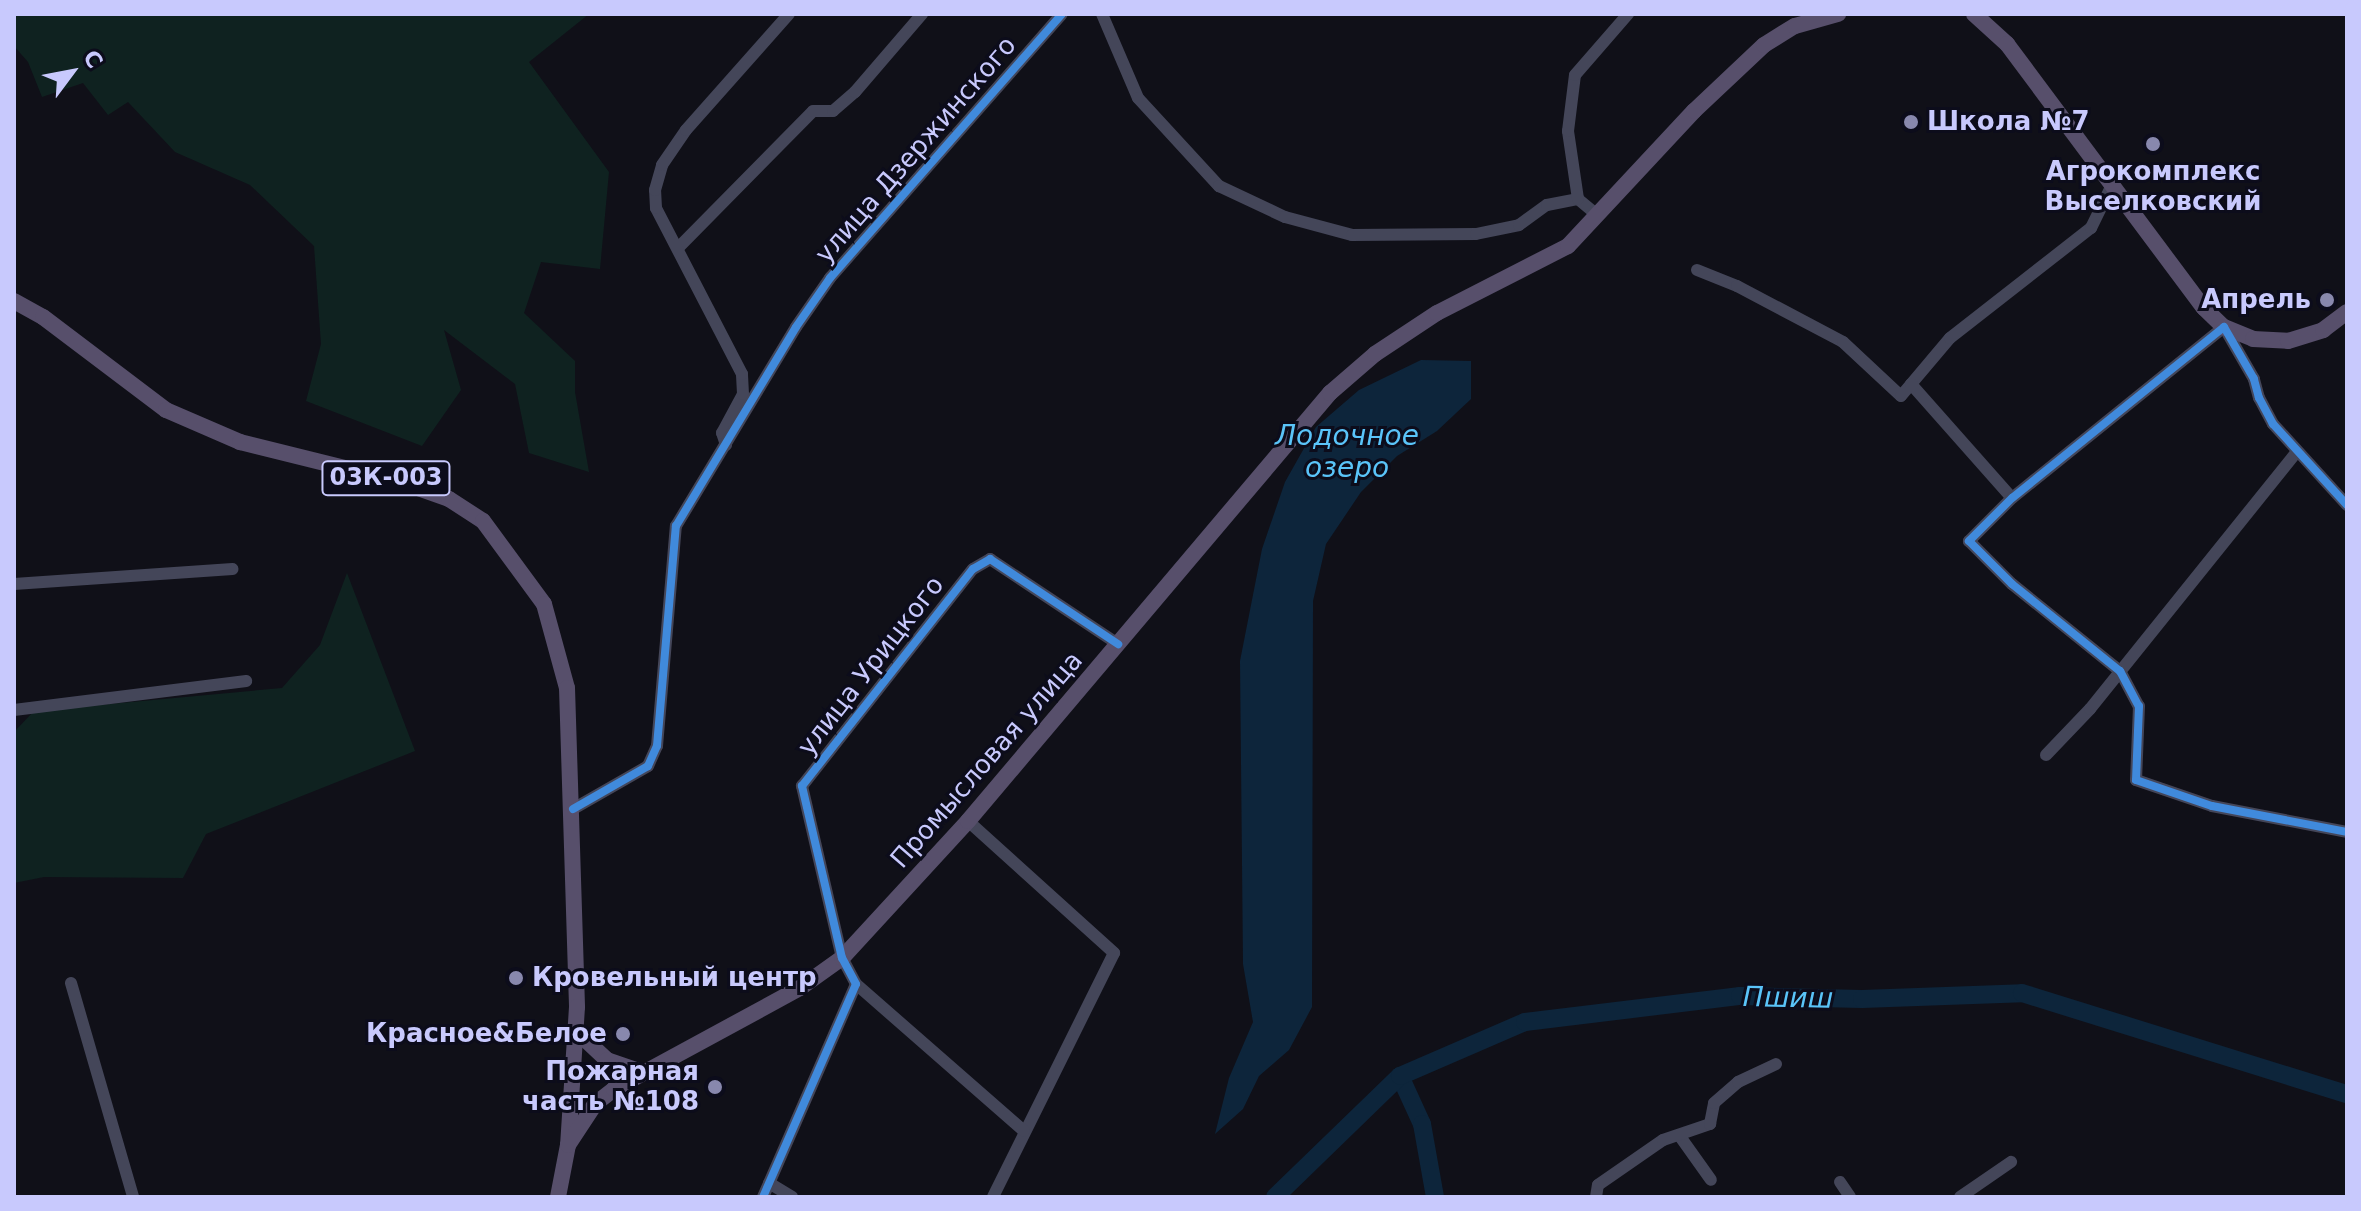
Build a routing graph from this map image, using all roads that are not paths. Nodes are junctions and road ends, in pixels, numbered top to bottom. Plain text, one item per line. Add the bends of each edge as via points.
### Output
1 (789, 14) edge
2 (922, 14) edge
3 (1062, 14) edge
4 (1102, 14) edge
5 (1628, 14) edge
6 (1838, 14) edge
7 (1974, 14) edge
8 (2112, 185) junction
9 (1578, 199) junction
10 (1598, 216) junction
11 (678, 248) junction
12 (1697, 270) dead end
13 (14, 301) edge
14 (2347, 312) edge
15 (2224, 327) junction
16 (1911, 384) junction
17 (726, 445) junction
18 (2297, 452) junction
19 (2012, 498) junction
20 (2347, 505) edge
21 (232, 569) dead end
22 (14, 584) edge
23 (1118, 644) junction
24 (2120, 671) junction
25 (246, 681) dead end
26 (14, 710) edge
27 (2046, 755) dead end
28 (573, 809) junction
29 (968, 821) junction
30 (2347, 832) edge
31 (842, 958) junction
32 (71, 983) dead end
33 (856, 984) junction
34 (576, 1031) junction
35 (1776, 1064) dead end
36 (645, 1073) junction
37 (1024, 1131) junction
38 (1679, 1135) junction
39 (568, 1145) junction
40 (2011, 1162) dead end
41 (1711, 1180) dead end
42 (1840, 1182) dead end
43 (769, 1183) junction
44 (133, 1197) edge
45 (558, 1197) edge
46 (763, 1197) edge
47 (792, 1197) edge
48 (993, 1197) edge
49 (1596, 1197) edge
50 (1850, 1197) edge
51 (1960, 1197) edge

1 - 11 street via 686,130 662,165 656,208
2 - 11 street via 855,92 833,111 813,111
3 - 17 street, улица Дзержинского via 830,278
4 - 9 street via 1138,98 1219,186 1285,217 1352,235 1476,234 1519,225 1547,205
5 - 9 street via 1575,75 1568,131
6 - 10 main road, Промысловая улица via 1795,26 1764,45 1694,111
7 - 8 main road via 2007,44
8 - 15 main road
8 - 16 street via 2091,228 1950,338
9 - 10 street
10 - 23 main road, Промысловая улица via 1568,246 1437,313 1375,354 1330,393
11 - 17 street via 742,374 743,394 722,433
12 - 16 street via 1843,342 1901,396
13 - 28 main road, 03К-003 via 166,410 240,442 398,481 449,499 483,521 544,604 567,688
14 - 15 main road via 2323,330 2288,341 2253,339
15 - 18 street via 2273,424
15 - 19 street
16 - 19 street
17 - 28 street, улица Дзержинского via 676,526 657,746 648,766
18 - 20 street
18 - 24 street
19 - 24 street via 1969,541 2012,584
21 - 22 street
23 - 29 main road, Промысловая улица
23 - 31 street, улица Урицкого via 990,559 973,569 802,786
24 - 27 street
24 - 30 street via 2139,706 2136,780 2212,806
25 - 26 street
28 - 34 main road, 03К-003
29 - 31 main road, Промысловая улица
29 - 37 street via 1114,953
31 - 33 street
31 - 36 main road, Промысловая улица via 800,988
32 - 44 street
33 - 37 street
33 - 43 street
34 - 36 main road via 607,1060
34 - 39 main road, 03К-003
35 - 38 street via 1738,1082 1714,1103 1710,1124
36 - 39 main road, Промысловая улица via 595,1104
37 - 48 street
38 - 41 street
38 - 49 street via 1663,1140 1598,1185
39 - 45 main road, 03К-003
40 - 51 street
42 - 50 street
43 - 46 street
43 - 47 street

